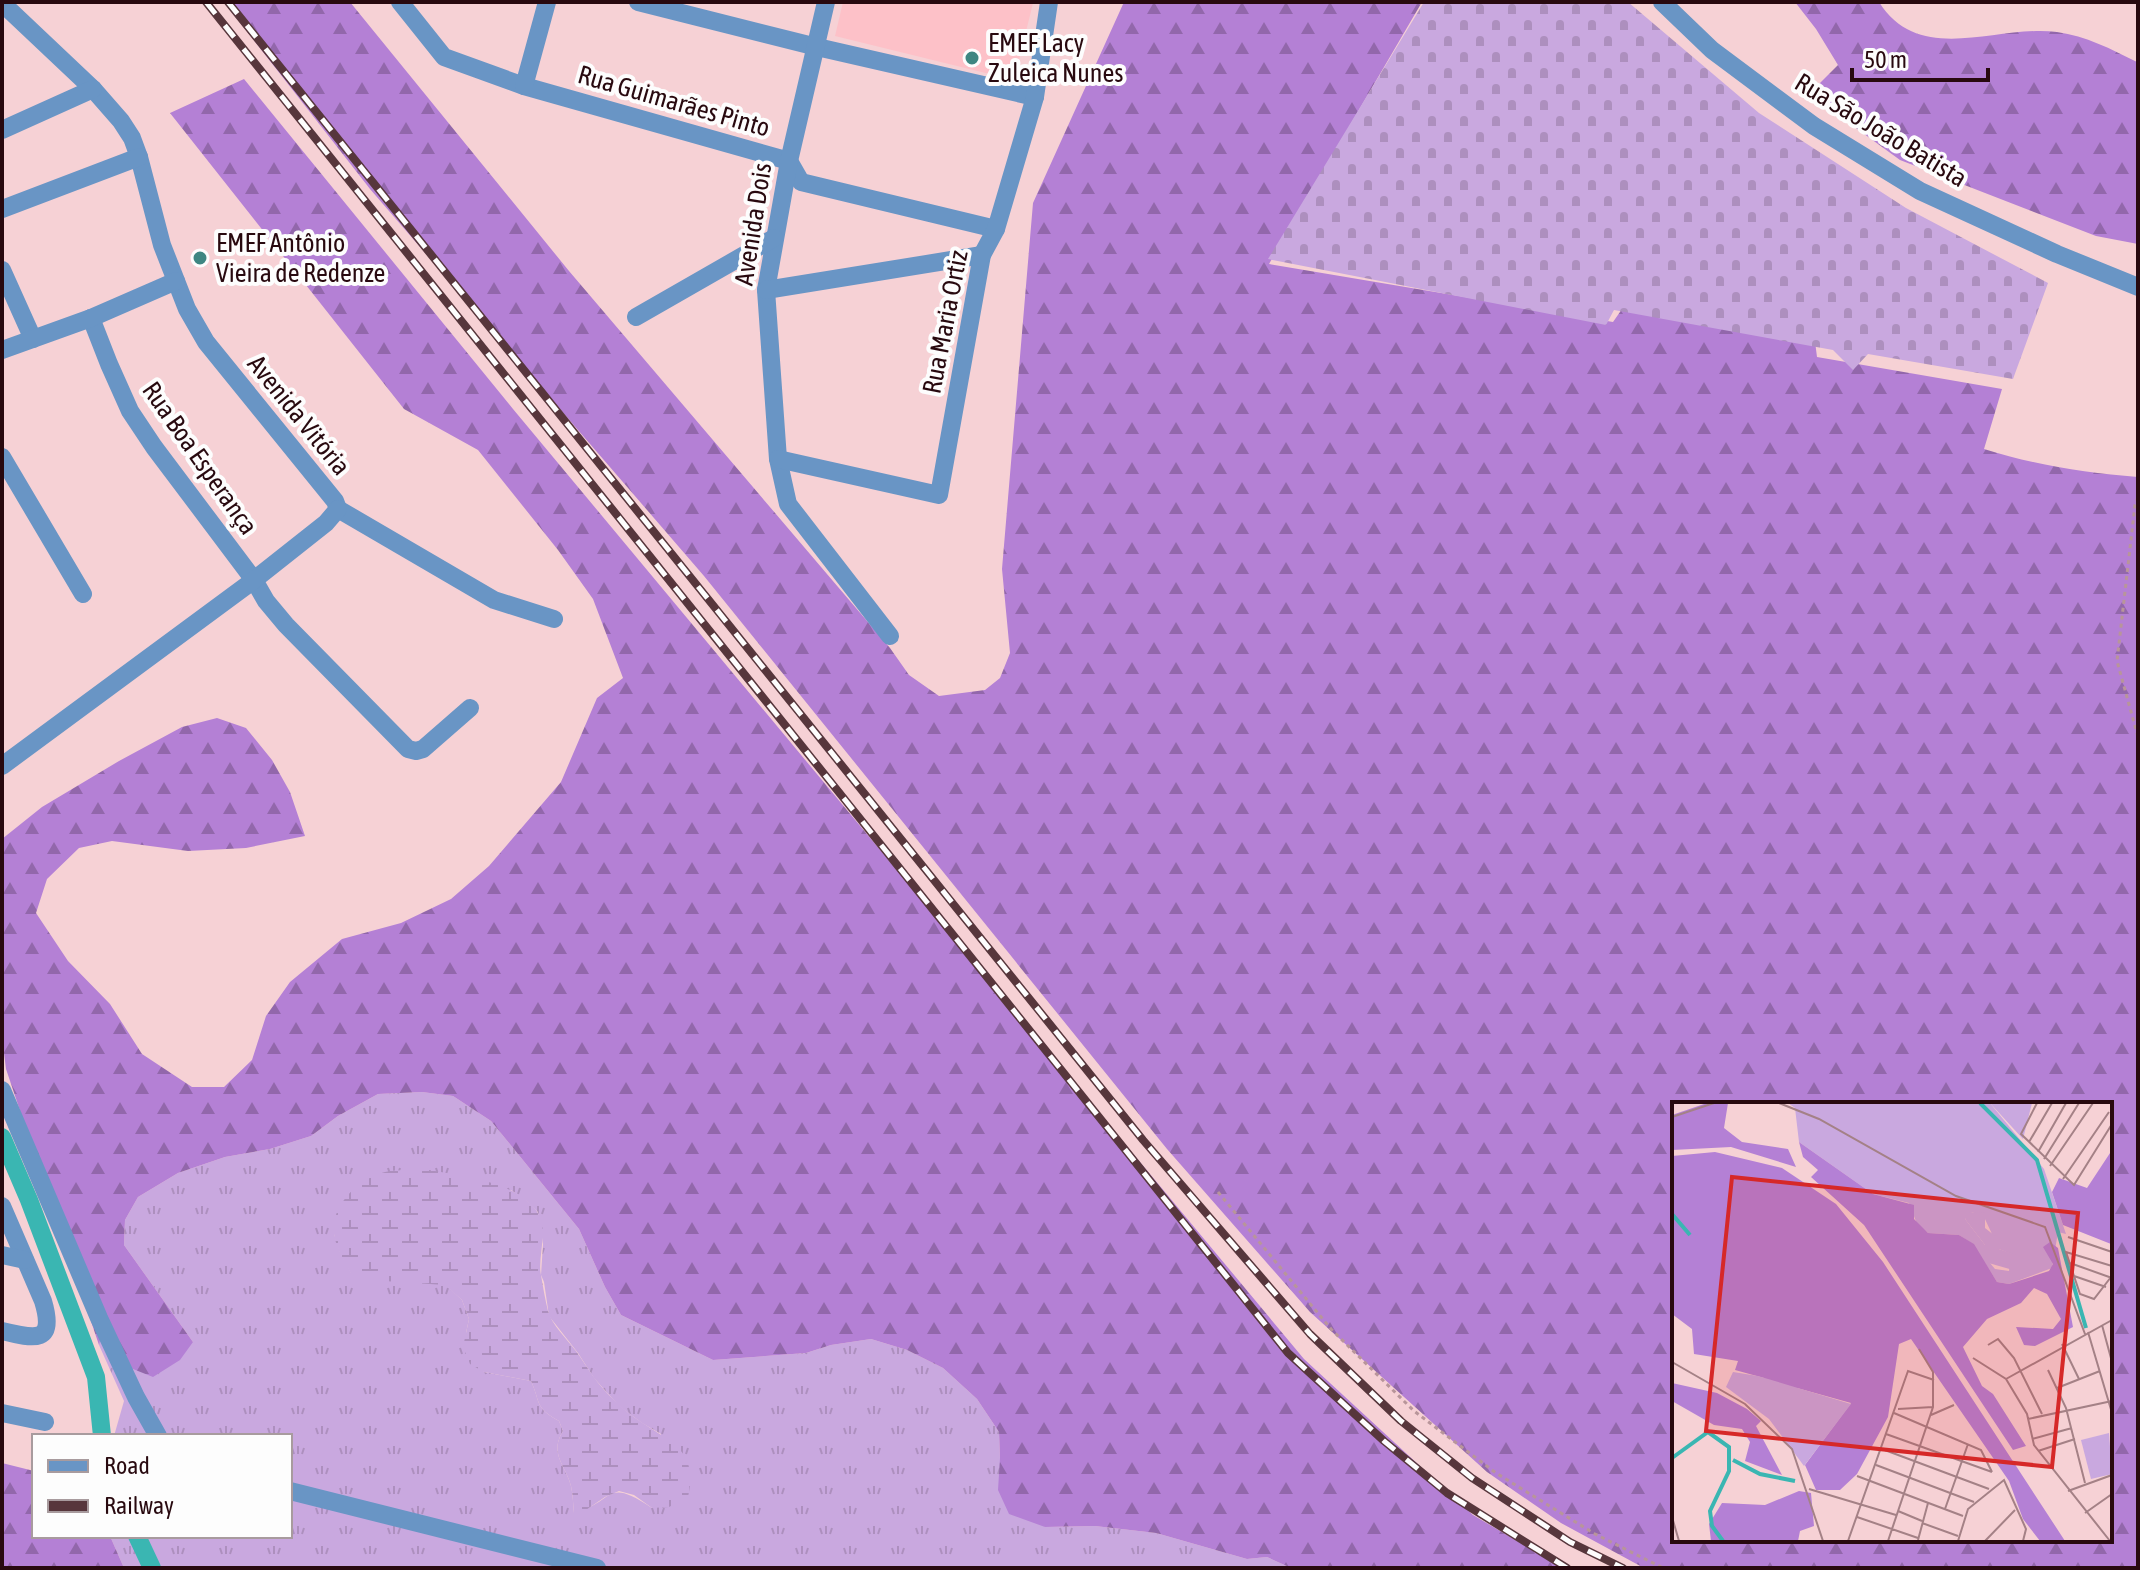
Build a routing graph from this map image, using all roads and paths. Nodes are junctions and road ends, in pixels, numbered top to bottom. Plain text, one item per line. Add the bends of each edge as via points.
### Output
1 (400, 2) edge
2 (547, 2) edge
3 (638, 2) edge
4 (826, 2) edge
5 (1049, 2) edge
6 (1662, 2) edge
7 (2, 3) edge
8 (817, 47) junction
9 (524, 86) junction
10 (93, 89) junction
11 (1035, 97) junction
12 (2, 130) edge
13 (139, 157) junction
14 (789, 161) junction
15 (2, 209) edge
16 (996, 229) junction
17 (774, 238) junction
18 (982, 255) junction
19 (2, 270) edge
20 (176, 281) junction
21 (2138, 287) edge
22 (766, 290) junction
23 (636, 317) dead end
24 (91, 318) junction
25 (33, 339) junction
26 (2, 350) edge
27 (2, 457) edge
28 (778, 459) junction
29 (10, 489) edge
30 (2138, 497) edge
31 (338, 509) junction
32 (254, 580) junction
33 (83, 594) dead end
34 (554, 619) dead end
35 (890, 636) dead end
36 (470, 708) dead end
37 (2138, 737) edge
38 (2, 743) edge
39 (7, 763) edge
40 (2, 1090) edge
41 (1218, 1192) dead end
42 (2, 1206) edge
43 (2, 1255) edge
44 (25, 1260) junction
45 (2, 1331) edge
46 (2, 1413) edge
47 (45, 1422) dead end
48 (157, 1434) edge
49 (292, 1492) edge
50 (597, 1568) edge
51 (1663, 1568) edge

1 - 9 street, Rua Guimarães Pinto via 444,57
2 - 9 street
3 - 8 street
4 - 8 street, Avenida Dois
5 - 11 street, Rua Maria Ortiz
6 - 21 street, Rua São João Batista via 1712,50 1814,126 1920,191
7 - 10 street, Avenida Vitória
8 - 11 street
8 - 14 street, Avenida Dois
9 - 14 street, Rua Guimarães Pinto
10 - 12 street
10 - 13 street, Avenida Vitória via 127,129
11 - 16 street, Rua Maria Ortiz
13 - 15 street
13 - 20 street, Avenida Vitória
14 - 16 street, Rua Guimarães Pinto via 801,182
14 - 17 street, Avenida Dois
16 - 18 street, Rua Maria Ortiz
17 - 22 street, Avenida Dois
17 - 23 street
18 - 22 street
18 - 28 street, Rua Maria Ortiz via 939,495
19 - 25 street
20 - 24 street
20 - 31 street, Avenida Vitória via 206,342
22 - 28 street, Avenida Dois
24 - 25 street
24 - 32 street, Rua Boa Esperança via 130,411
25 - 26 street
27 - 29 street
28 - 35 street, Avenida Dois via 788,504
29 - 33 street
30 - 37 path via 2117,661
31 - 32 street, Avenida Vitória
31 - 34 street via 494,600
32 - 36 street, Rua Boa Esperança via 286,625 408,749 423,749
32 - 39 street, Avenida Vitória
38 - 39 street
40 - 48 street via 99,1318
41 - 51 path via 1331,1329 1414,1411 1496,1473 1595,1534
42 - 44 street
43 - 44 street
44 - 45 street via 43,1301 47,1328 36,1337
46 - 47 street
49 - 50 street

